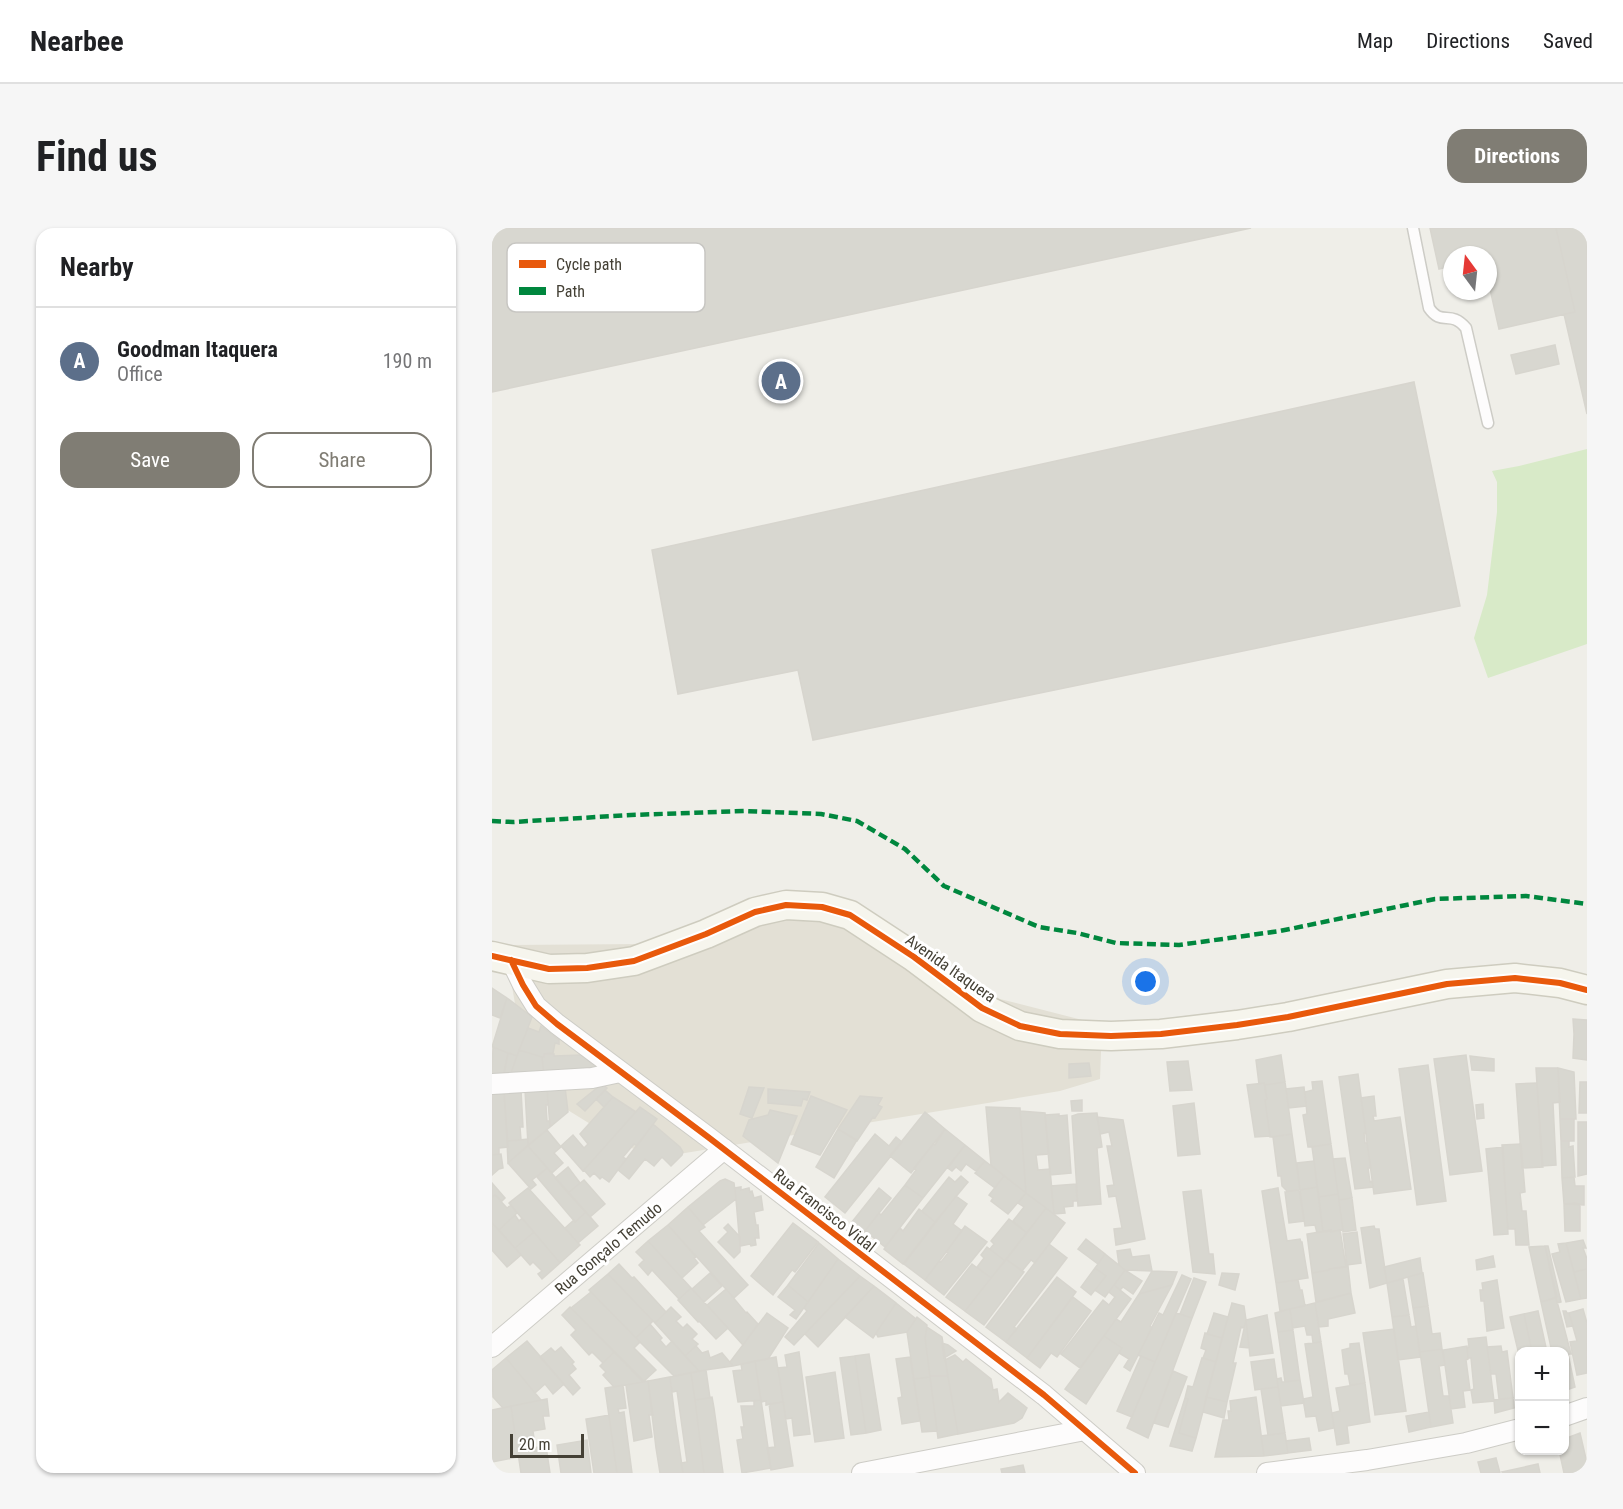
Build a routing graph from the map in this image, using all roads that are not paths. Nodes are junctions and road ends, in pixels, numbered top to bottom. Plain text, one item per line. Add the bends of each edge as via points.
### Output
1 (1413, 228) edge
2 (1488, 423) dead end
3 (501, 958) edge
4 (1587, 990) edge
5 (620, 1072) junction
6 (492, 1084) edge
7 (724, 1149) junction
8 (492, 1347) edge
9 (1587, 1408) edge
10 (1569, 1414) edge
11 (1085, 1430) junction
12 (1515, 1430) edge
13 (862, 1473) edge
14 (1135, 1473) edge
15 (1267, 1473) edge

1 - 2 lane via 1429,308 1438,318 1454,318 1466,328
3 - 4 street, Avenida Itaquera via 549,969 634,961 755,912 786,905 822,907 850,915 982,1008 1020,1026 1060,1034 1161,1034 1226,1026 1447,984 1515,978
3 - 5 street, Rua Francisco Vidal via 536,1006
5 - 6 street via 592,1078
5 - 7 street, Rua Francisco Vidal
7 - 8 street, Rua Gonçalo Temudo
7 - 11 street, Rua Francisco Vidal
9 - 10 street
11 - 13 street
11 - 14 street, Rua Francisco Vidal
12 - 15 street via 1455,1445

